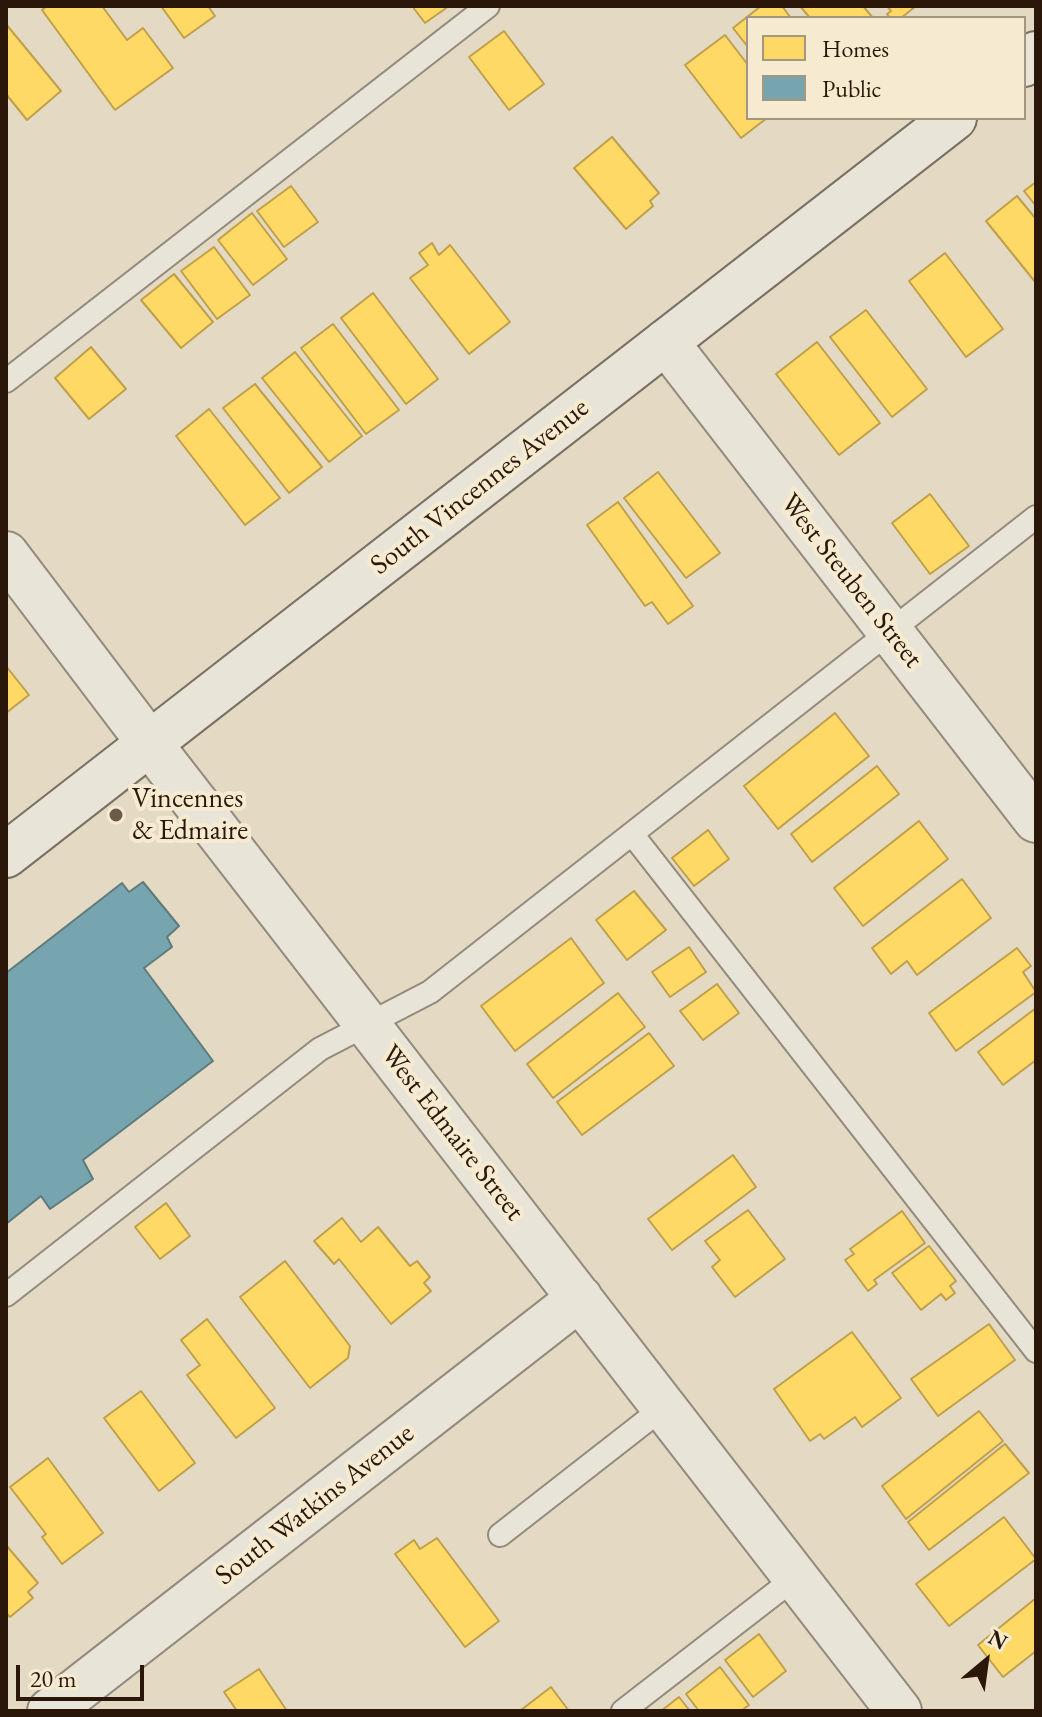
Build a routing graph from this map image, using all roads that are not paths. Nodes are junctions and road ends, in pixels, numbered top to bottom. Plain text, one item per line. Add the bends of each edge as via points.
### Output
1 (488, 6) edge
2 (951, 120) edge
3 (666, 342) junction
4 (6, 381) edge
5 (1036, 517) edge
6 (6, 554) edge
7 (890, 631) junction
8 (150, 744) junction
9 (1036, 820) edge
10 (632, 834) junction
11 (6, 855) edge
12 (367, 1024) junction
13 (6, 1295) edge
14 (580, 1298) junction
15 (1036, 1351) edge
16 (664, 1407) junction
17 (500, 1535) dead end
18 (796, 1577) junction
19 (50, 1711) edge
20 (623, 1711) edge
21 (899, 1711) edge

1 - 4 lane
2 - 3 street, South Vincennes Avenue
3 - 7 street, West Steuben Street
3 - 8 street, South Vincennes Avenue
5 - 7 lane
6 - 8 street, West Edmaire Street
7 - 9 street, West Steuben Street
7 - 10 lane
8 - 11 street, South Vincennes Avenue
8 - 12 street, West Edmaire Street
10 - 12 lane via 430,992
10 - 15 lane
12 - 13 lane via 320,1049
12 - 14 street, West Edmaire Street
14 - 16 street, West Edmaire Street
14 - 19 street, South Watkins Avenue
16 - 17 lane
16 - 18 street, West Edmaire Street
18 - 20 lane
18 - 21 street, West Edmaire Street

